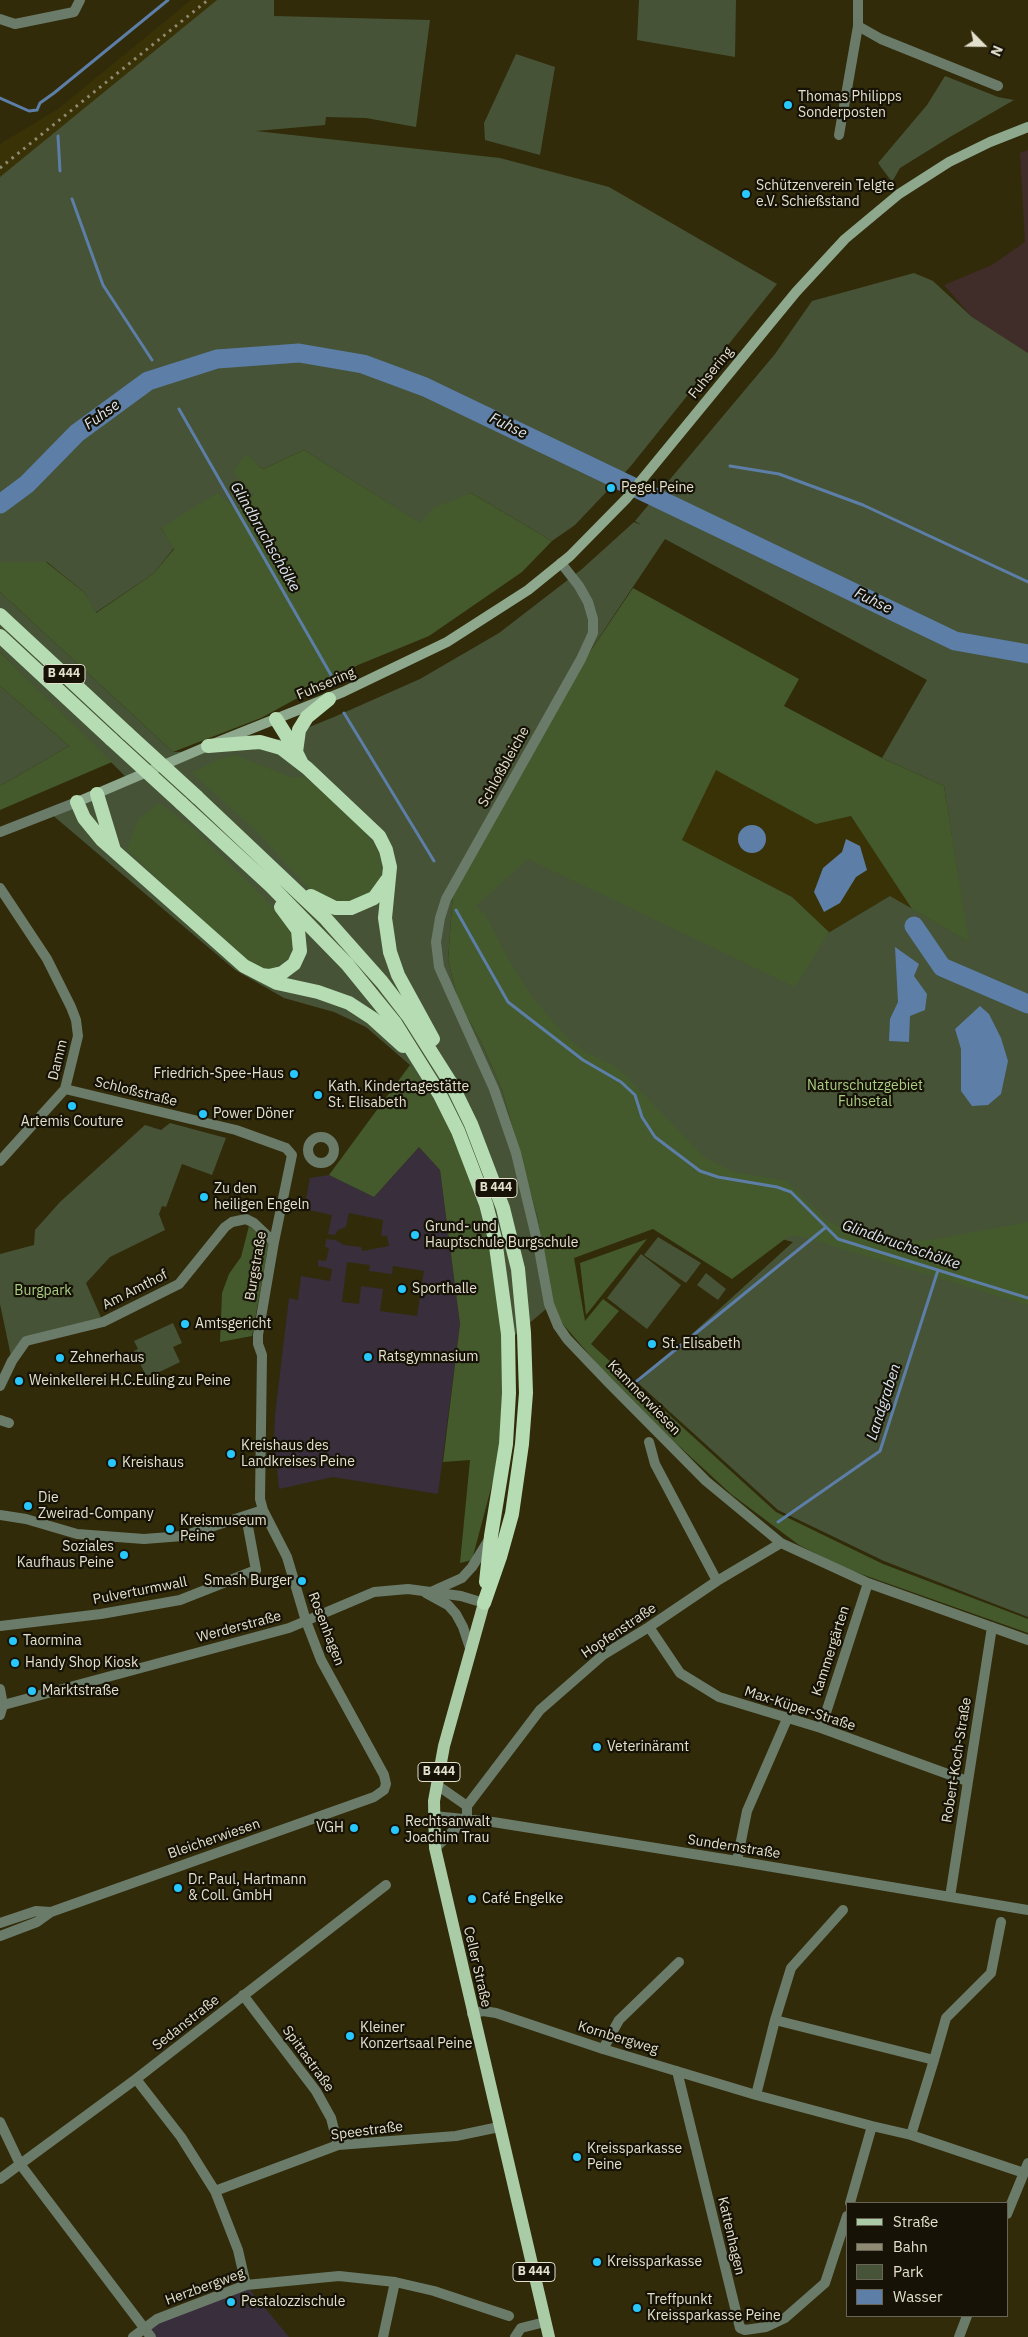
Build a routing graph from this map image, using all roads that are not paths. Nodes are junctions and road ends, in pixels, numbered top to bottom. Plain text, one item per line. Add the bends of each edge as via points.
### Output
1 (80, 0) edge
2 (858, 0) edge
3 (0, 19) edge
4 (858, 26) junction
5 (998, 86) dead end
6 (1028, 127) edge
7 (839, 135) dead end
8 (561, 563) junction
9 (0, 615) edge
10 (0, 636) edge
11 (329, 699) junction
12 (276, 719) junction
13 (208, 746) junction
14 (281, 748) junction
15 (299, 758) junction
16 (97, 794) junction
17 (77, 802) junction
18 (0, 832) edge
19 (114, 850) junction
20 (390, 867) junction
21 (270, 886) junction
22 (294, 887) junction
23 (0, 888) edge
24 (255, 973) junction
25 (449, 991) joint
26 (433, 1054) junction
27 (420, 1062) junction
28 (66, 1089) junction
29 (289, 1152) junction
30 (307, 1154) dead end
31 (0, 1161) edge
32 (274, 1242) junction
33 (0, 1386) edge
34 (649, 1442) dead end
35 (259, 1472) joint
36 (262, 1510) junction
37 (0, 1515) edge
38 (246, 1516) junction
39 (491, 1536) junction
40 (781, 1543) junction
41 (716, 1581) junction
42 (868, 1583) junction
43 (421, 1590) junction
44 (432, 1591) junction
45 (484, 1603) junction
46 (306, 1621) junction
47 (0, 1626) edge
48 (649, 1627) junction
49 (992, 1627) junction
50 (1028, 1640) edge
51 (471, 1651) junction
52 (0, 1689) edge
53 (1, 1708) edge
54 (787, 1720) junction
55 (821, 1728) junction
56 (968, 1781) junction
57 (437, 1785) junction
58 (384, 1790) joint
59 (467, 1806) junction
60 (434, 1816) junction
61 (467, 1818) junction
62 (436, 1848) junction
63 (737, 1861) junction
64 (386, 1885) dead end
65 (950, 1897) junction
66 (843, 1910) dead end
67 (1028, 1910) edge
68 (51, 1912) junction
69 (1000, 1922) dead end
70 (0, 1923) edge
71 (0, 1936) edge
72 (679, 1962) dead end
73 (244, 1995) junction
74 (472, 2014) junction
75 (775, 2020) junction
76 (603, 2049) junction
77 (934, 2060) junction
78 (677, 2071) junction
79 (136, 2079) junction
80 (756, 2095) junction
81 (0, 2122) edge
82 (872, 2126) junction
83 (499, 2127) junction
84 (911, 2135) junction
85 (338, 2145) junction
86 (20, 2164) junction
87 (1026, 2168) edge
88 (0, 2179) edge
89 (215, 2191) junction
90 (850, 2202) edge
91 (1008, 2212) edge
92 (846, 2219) edge
93 (395, 2282) junction
94 (246, 2284) junction
95 (509, 2316) dead end
96 (967, 2317) edge
97 (546, 2322) junction
98 (148, 2333) edge
99 (133, 2337) edge
100 (383, 2337) edge
101 (515, 2337) edge
102 (549, 2337) edge
103 (959, 2337) edge

1 - 3 street via 74,12 15,24
2 - 4 street
4 - 5 street via 881,39
4 - 7 street
6 - 8 main road, Fuhsering via 949,162 899,194 845,239 796,292 650,472
8 - 11 main road, Fuhsering via 528,590 447,642
8 - 25 street, Schloßbleiche via 580,586 588,602 593,632 582,659 446,898 436,942 439,967
9 - 22 highway, B 444, bridge
10 - 21 highway, B 444, bridge
11 - 12 main road, Fuhsering
11 - 15 highway via 302,723 297,737
12 - 13 main road, Fuhsering
12 - 14 highway via 274,731
12 - 15 highway
13 - 14 highway via 260,742
13 - 16 main road, Fuhsering
14 - 15 highway
15 - 20 highway via 374,830 386,850
16 - 17 main road, Fuhsering
16 - 19 highway
17 - 18 street, Fuhsering
17 - 19 highway via 92,830
19 - 24 highway via 232,958
20 - 22 highway via 379,893 367,903 351,908 327,906
20 - 26 highway via 385,918 390,952 398,975 433,1038
21 - 24 highway via 275,899 298,930 300,951 294,964 282,973 268,976
21 - 27 highway, B 444 via 347,964
22 - 26 highway, B 444 via 382,982
23 - 28 street, Damm via 42,949 76,1020 78,1040
24 - 27 highway via 277,983 318,992 350,1004 372,1018
25 - 40 street, Kammerwiesen via 494,1089 516,1153 540,1249 549,1304 558,1326 706,1481
26 - 45 highway, B 444 via 471,1124 504,1208 518,1269 524,1333 526,1393 516,1492 502,1550
27 - 39 highway, B 444 via 458,1131 486,1204 503,1288 510,1393 501,1483
28 - 29 street, Schloßstraße via 236,1130
28 - 31 street, Damm
29 - 30 street
29 - 32 street, Burgstraße
32 - 33 street, Am Amthof via 246,1219 232,1222 179,1284 103,1322 26,1341
32 - 35 street, Burgstraße via 258,1335 262,1355
34 - 41 street, Kammerwiesen via 655,1464
35 - 36 street, Rosenhagen
36 - 38 street
36 - 46 street, Rosenhagen via 287,1557
37 - 38 street via 77,1534 144,1539 184,1536
38 - 47 street, Pulverturmwall via 256,1570 180,1600 101,1614
39 - 44 street via 462,1578
39 - 45 highway, B 444
40 - 41 street, Hopfenstraße
40 - 42 street, Kammerwiesen
41 - 48 street, Hopfenstraße
42 - 49 street, Kammerwiesen
42 - 55 street, Kammergärten
43 - 44 street, Werderstraße
43 - 46 street, Werderstraße via 374,1592
43 - 51 street via 448,1605 456,1614 464,1627
44 - 45 street, Werderstraße
45 - 51 main road, Celler Straße / B 444
46 - 53 street, Werderstraße
46 - 58 street, Rosenhagen via 321,1660 384,1775
48 - 54 street, Max-Küper-Straße via 680,1674 719,1697
48 - 59 street, Hopfenstraße via 603,1655 540,1710
49 - 50 street, Kammerwiesen
49 - 56 street, Robert-Koch-Straße
51 - 57 main road, Celler Straße / B 444 via 448,1729
52 - 53 street
54 - 55 street, Max-Küper-Straße
54 - 63 street via 748,1810
55 - 56 street, Max-Küper-Straße
56 - 65 street, Robert-Koch-Straße
57 - 59 street
57 - 60 main road, Celler Straße / B 444
58 - 68 street, Bleicherwiesen via 374,1797
59 - 61 street
60 - 61 street, Sundernstraße
60 - 62 main road, Celler Straße / B 444
61 - 62 street
61 - 63 street, Sundernstraße
62 - 74 main road, Celler Straße / B 444
63 - 65 street, Sundernstraße
64 - 73 street, Sedanstraße
65 - 67 street, Sundernstraße
66 - 75 street via 792,1968
68 - 70 street, Bleicherwiesen via 36,1911
68 - 71 street, Bleicherwiesen via 37,1922
69 - 77 street via 991,1973 946,2018
72 - 76 street via 619,2020
73 - 79 street, Sedanstraße
73 - 85 street, Spittastraße via 316,2091 331,2118
74 - 76 street, Kornbergweg via 483,2011 496,2013
74 - 83 main road, Celler Straße / B 444
75 - 77 street
75 - 80 street
76 - 78 street, Kornbergweg
77 - 84 street
78 - 80 street, Kornbergweg
78 - 92 street, Kattenhagen via 740,2328 766,2327 785,2318 825,2283
79 - 86 street, Sedanstraße
79 - 89 street via 182,2137
80 - 82 street, Kornbergweg
81 - 86 street
82 - 84 street, Kornbergweg
82 - 90 street
83 - 85 street, Speestraße via 456,2136
83 - 97 main road, Celler Straße / B 444
84 - 87 street, Kornbergweg
85 - 89 street, Speestraße
86 - 88 street, Sedanstraße
86 - 98 street
87 - 91 street
89 - 94 street via 238,2250
93 - 94 street, Herzbergweg via 339,2276
93 - 95 street, Herzbergweg via 434,2291
93 - 100 street
94 - 98 street, Herzbergweg via 157,2319
96 - 103 street
97 - 101 street via 521,2328
97 - 102 main road, Celler Straße / B 444
98 - 99 street, Herzbergweg

